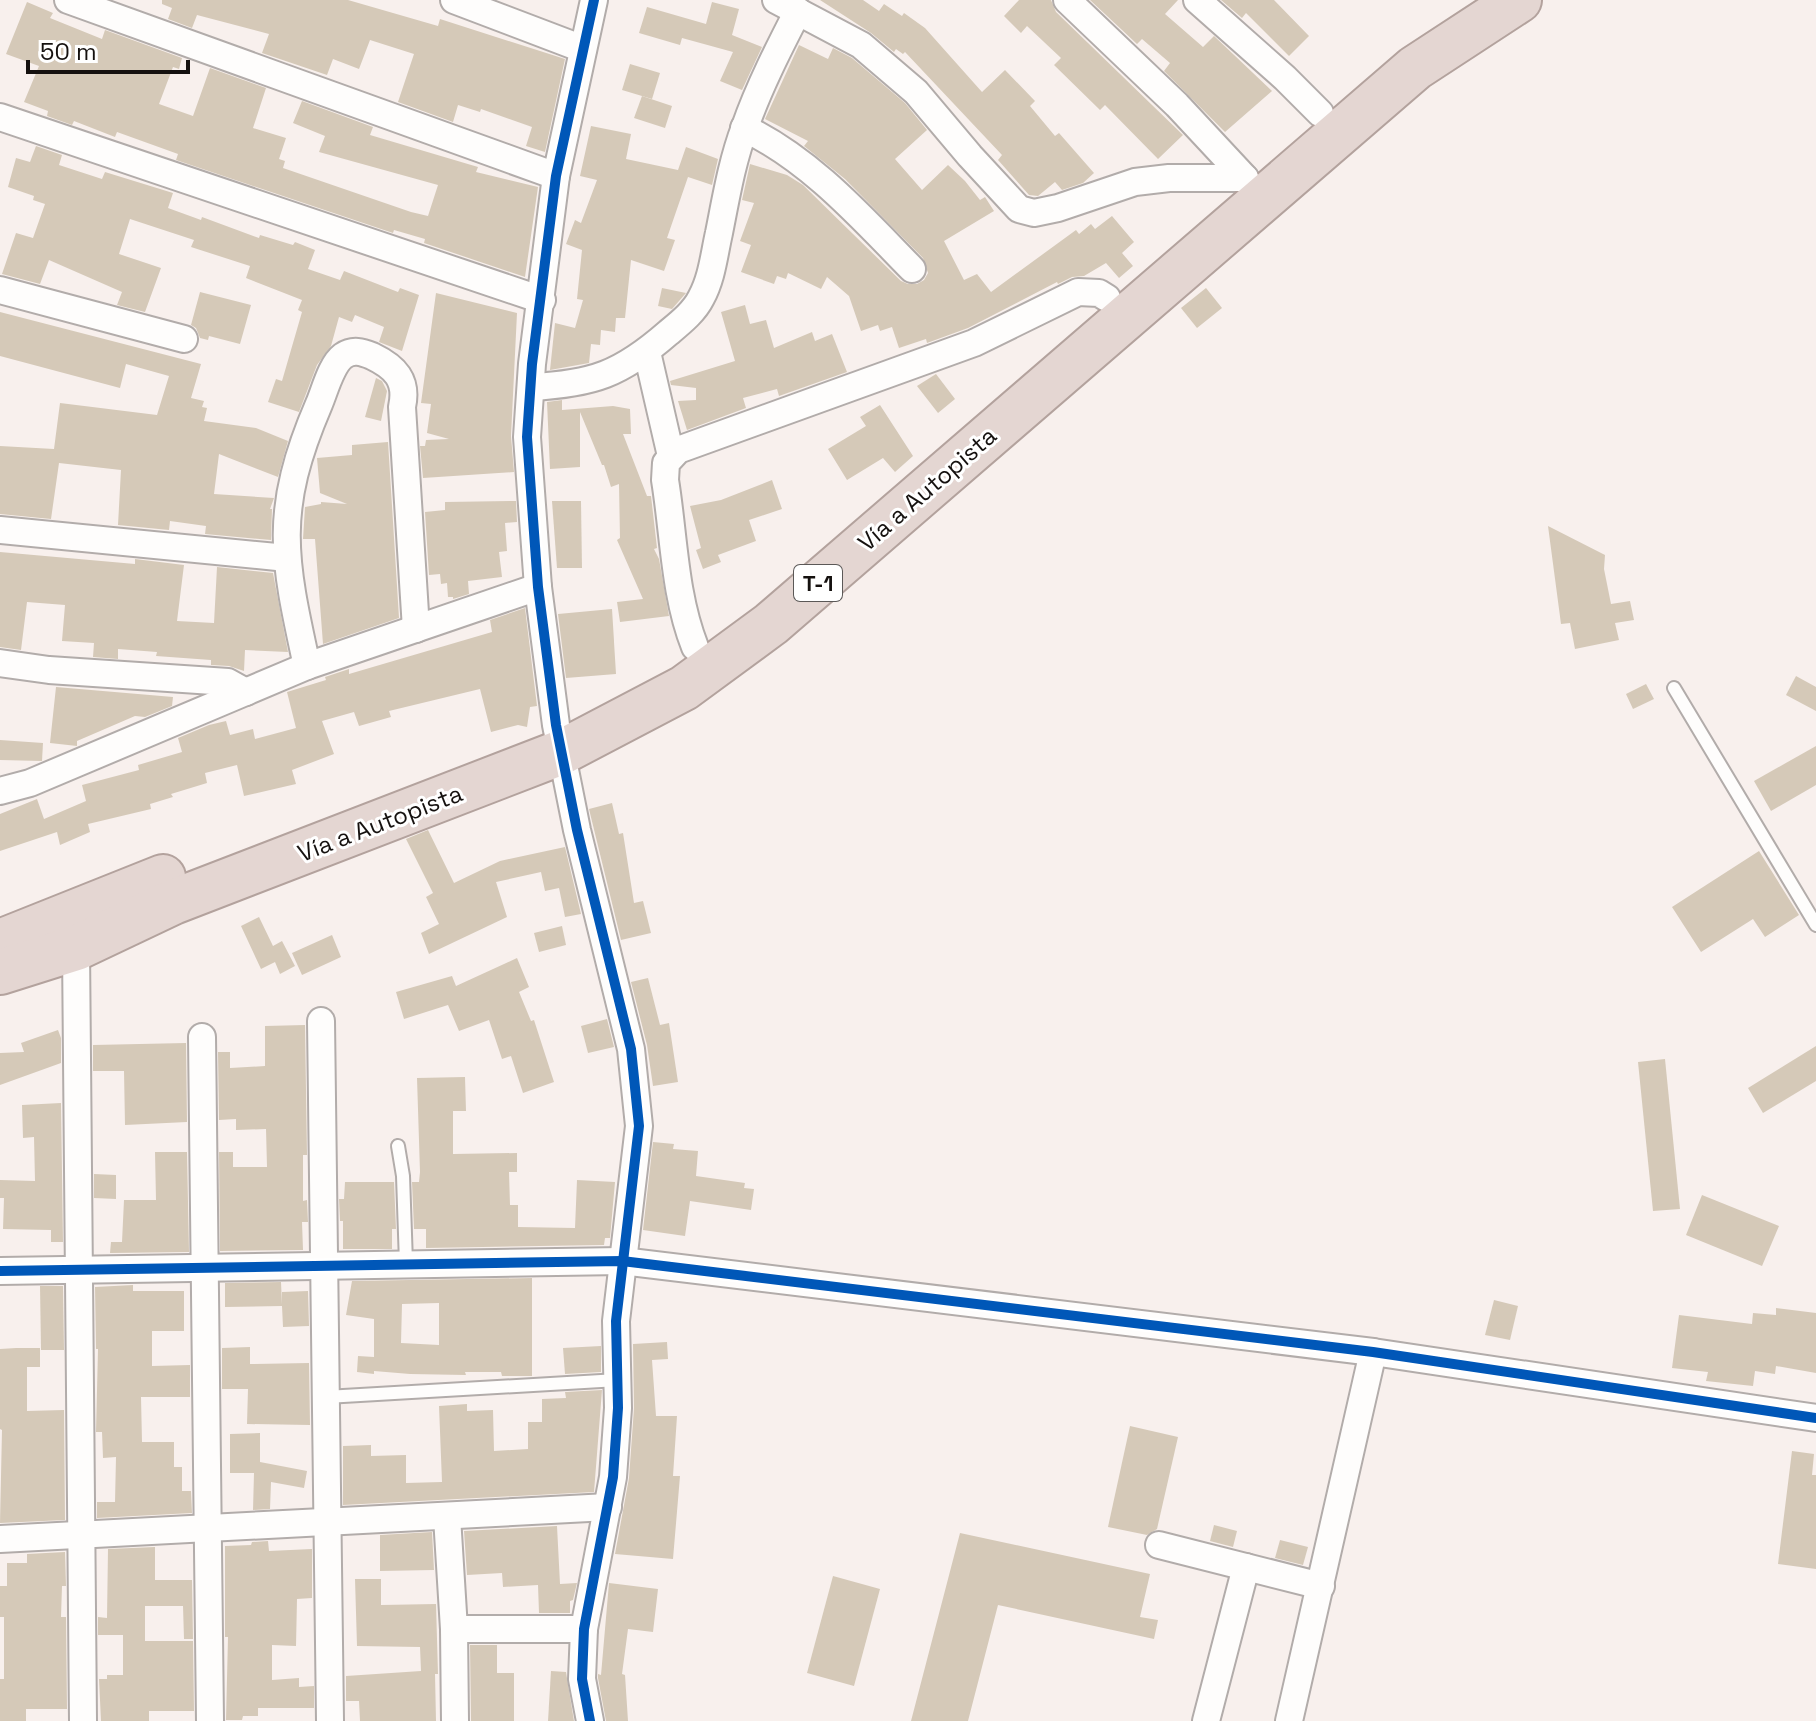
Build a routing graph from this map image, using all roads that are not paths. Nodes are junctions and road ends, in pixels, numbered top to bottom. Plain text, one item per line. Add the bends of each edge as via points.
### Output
1 (68, 0) edge
2 (454, 0) edge
3 (594, 0) edge
4 (1067, 0) edge
5 (1197, 0) edge
6 (1469, 0) edge
7 (1519, 0) edge
8 (787, 5) edge
9 (583, 49) junction
10 (1320, 113) junction
11 (0, 117) edge
12 (744, 128) junction
13 (556, 176) junction
14 (1245, 178) junction
15 (912, 269) dead end
16 (0, 290) edge
17 (1107, 298) junction
18 (542, 300) junction
19 (184, 339) dead end
20 (647, 352) junction
21 (531, 387) junction
22 (671, 456) junction
23 (0, 530) edge
24 (287, 558) junction
25 (538, 587) junction
26 (416, 629) junction
27 (695, 647) junction
28 (0, 663) edge
29 (307, 666) junction
30 (1674, 688) dead end
31 (246, 692) junction
32 (559, 738) junction
33 (0, 791) edge
34 (1816, 925) edge
35 (0, 942) edge
36 (76, 948) junction
37 (0, 972) edge
38 (321, 1021) dead end
39 (202, 1037) dead end
40 (398, 1146) dead end
41 (622, 1261) junction
42 (406, 1263) junction
43 (324, 1265) junction
44 (205, 1267) junction
45 (79, 1269) junction
46 (0, 1271) edge
47 (1373, 1352) junction
48 (618, 1380) junction
49 (326, 1397) junction
50 (1816, 1418) edge
51 (608, 1507) junction
52 (447, 1517) junction
53 (327, 1523) junction
54 (206, 1529) junction
55 (81, 1535) junction
56 (0, 1539) edge
57 (1159, 1545) dead end
58 (1246, 1567) junction
59 (1321, 1586) junction
60 (454, 1629) junction
61 (584, 1629) junction
62 (83, 1721) edge
63 (210, 1721) edge
64 (330, 1721) edge
65 (455, 1721) edge
66 (590, 1721) edge
67 (1206, 1721) edge
68 (1289, 1721) edge

1 - 13 street
2 - 9 street
3 - 9 street
4 - 14 street
5 - 10 street
6 - 10 highway, Vía a Autopista / T-1 via 1399,46
7 - 32 highway, Vía a Autopista / T-1 via 1415,68 771,624 684,688
8 - 12 street
8 - 14 street via 861,45 916,92 1019,209 1034,213 1058,208 1135,182
9 - 13 street
10 - 14 highway, Vía a Autopista / T-1
11 - 18 street
12 - 15 street via 805,165
12 - 20 street via 702,297
13 - 18 street
14 - 17 highway, Vía a Autopista / T-1
16 - 19 street
17 - 22 street via 1078,292 974,343 737,427
17 - 27 highway, Vía a Autopista / T-1 via 754,603
18 - 21 street
20 - 21 street via 593,380
20 - 22 street
21 - 25 street via 527,437
22 - 27 street via 665,480 680,596
23 - 24 street
24 - 26 street via 290,482 336,364 359,351 391,365 404,387
24 - 29 street
25 - 26 street
25 - 32 street
26 - 29 street
27 - 32 highway, Vía a Autopista / T-1
28 - 31 street via 228,682
29 - 31 street
30 - 34 lane
31 - 33 street
32 - 35 highway, Vía a Autopista / T-1
32 - 36 highway, Vía a Autopista / T-1
32 - 41 street via 632,1064 639,1126
36 - 37 highway, Vía a Autopista / T-1
36 - 45 street
38 - 43 street
39 - 44 street
40 - 42 lane
41 - 42 street
41 - 47 street
41 - 48 street
42 - 43 street
43 - 44 street
43 - 49 street
44 - 45 street
44 - 54 street
45 - 46 street
45 - 55 street
47 - 50 street
47 - 59 street
48 - 49 lane
48 - 51 street
49 - 53 street
51 - 52 street
51 - 61 street
52 - 53 street
52 - 60 street
53 - 54 street
53 - 64 street
54 - 55 street
54 - 63 street
55 - 56 street
55 - 62 street
57 - 58 street
58 - 59 street
58 - 67 street
59 - 68 street
60 - 61 street
60 - 65 street
61 - 66 street via 582,1679

